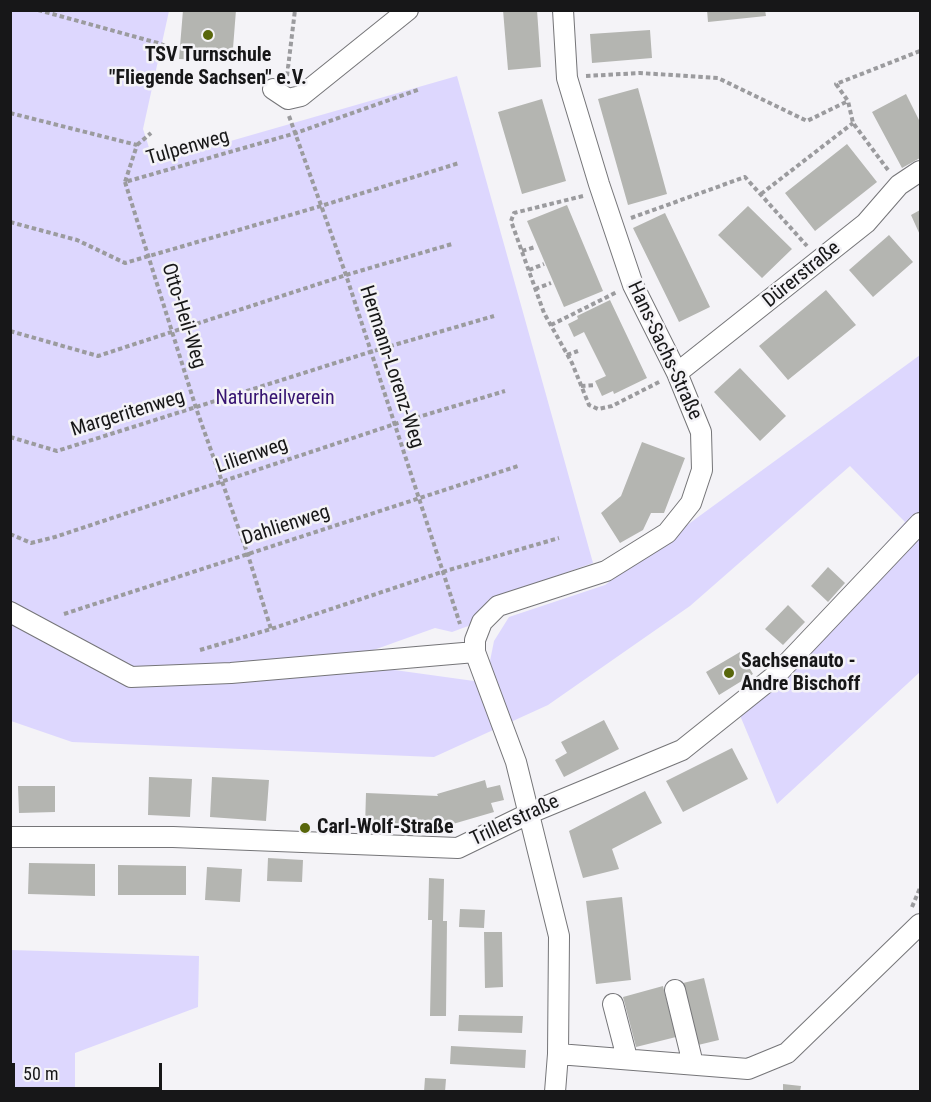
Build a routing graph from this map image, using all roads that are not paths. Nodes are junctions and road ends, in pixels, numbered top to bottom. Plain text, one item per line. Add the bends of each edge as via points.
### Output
1 (408, 10) edge
2 (563, 10) edge
3 (280, 94) road end
4 (921, 171) edge
5 (677, 373) junction
6 (921, 523) edge
7 (10, 612) edge
8 (475, 646) junction
9 (530, 813) junction
10 (10, 837) edge
11 (921, 924) edge
12 (675, 990) dead end
13 (613, 1004) dead end
14 (558, 1054) junction
15 (627, 1058) junction
16 (693, 1064) junction
17 (555, 1092) edge

1 - 3 street via 301,96
2 - 5 street, Hans-Sachs-Straße via 567,78 601,191 633,285
4 - 5 street, Dürerstraße via 899,185 866,223
5 - 8 street, Hans-Sachs-Straße via 701,432 702,470 692,503 667,533 606,570 498,606 482,622
6 - 9 street, Trillerstraße via 777,674 682,750
7 - 8 street via 130,677 231,673
8 - 9 street
9 - 10 street, Trillerstraße via 458,848 173,837
9 - 14 street via 559,936
11 - 16 street via 787,1053 748,1069
12 - 16 street
13 - 15 street
14 - 15 street
14 - 17 street
15 - 16 street

